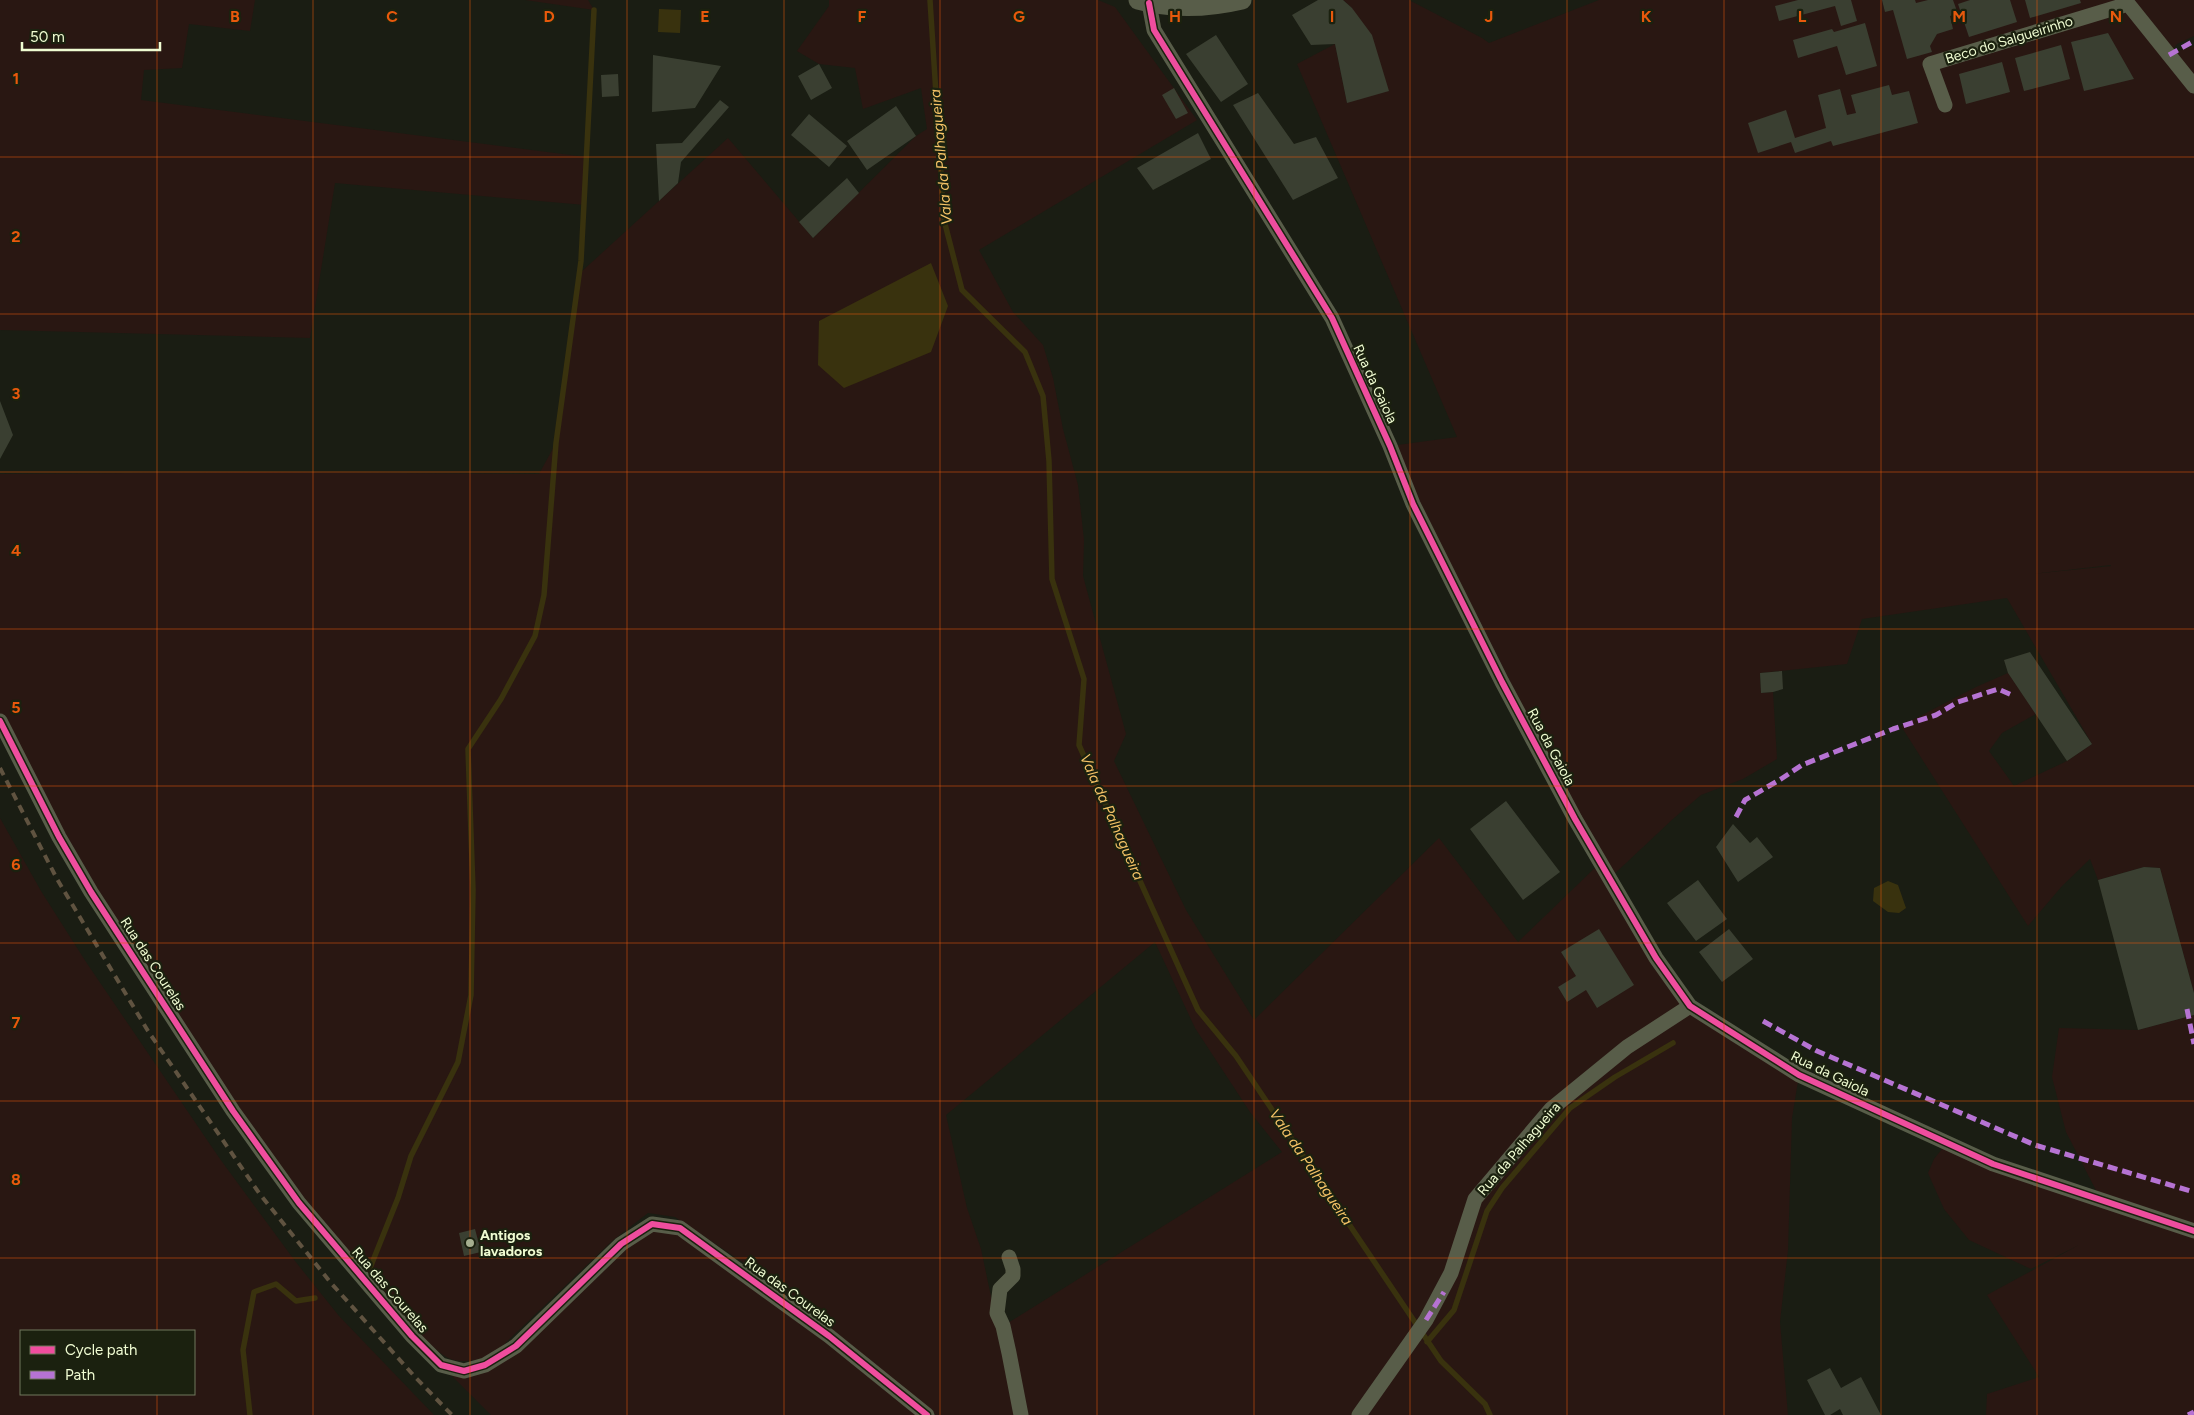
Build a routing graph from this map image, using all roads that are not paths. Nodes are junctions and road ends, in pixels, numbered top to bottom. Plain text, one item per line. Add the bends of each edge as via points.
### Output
1 (1242, 0) edge
2 (1144, 2) edge
3 (2127, 2) edge
4 (2194, 86) edge
5 (1945, 105) dead end
6 (0, 721) edge
7 (1690, 1006) junction
8 (2194, 1231) edge
9 (1009, 1257) dead end
10 (927, 1415) edge
11 (1021, 1415) edge
12 (1359, 1415) edge

1 - 2 street via 1190,6
2 - 7 street, Rua da Gaiola via 1154,30 1332,318 1413,504 1499,676 1575,819 1656,958
3 - 4 street
3 - 5 street, Beco do Salgueirinho via 1930,64
6 - 10 street, Rua das Courelas via 90,892 234,1111 299,1203 412,1336 441,1365 464,1371 486,1366 516,1346 621,1244 652,1224 680,1228 829,1336
7 - 8 street, Rua da Gaiola via 1799,1075 1993,1164
7 - 12 street, Rua da Palhagueira via 1627,1047 1551,1109 1481,1191 1475,1199 1451,1273 1426,1320
9 - 11 street via 1012,1276 1000,1289 997,1313 1010,1353

